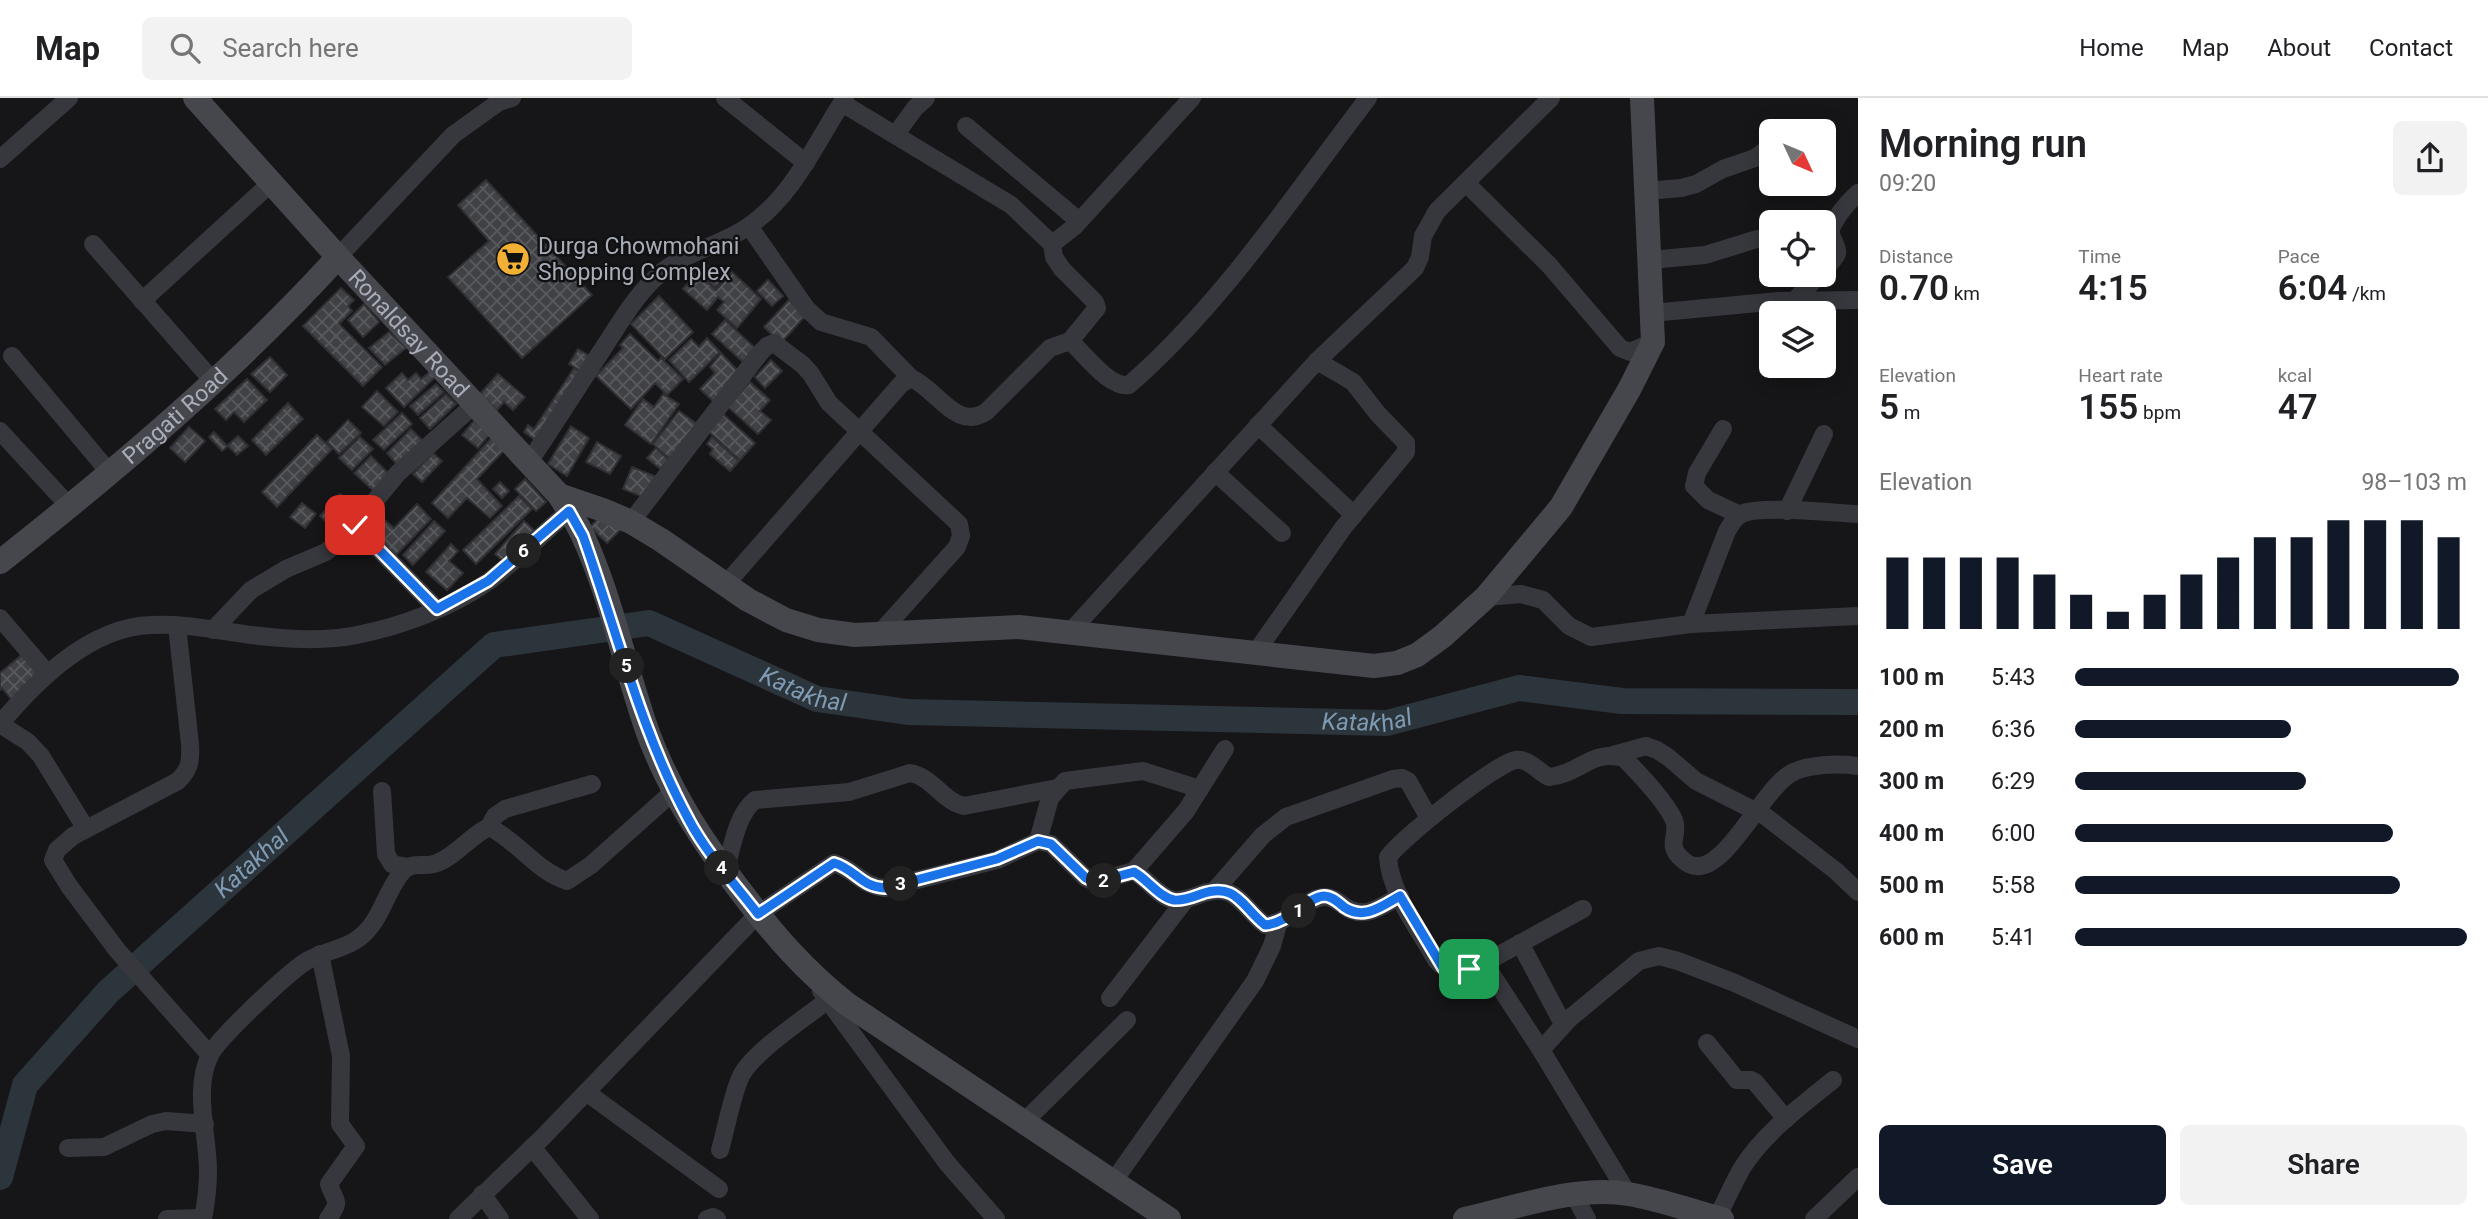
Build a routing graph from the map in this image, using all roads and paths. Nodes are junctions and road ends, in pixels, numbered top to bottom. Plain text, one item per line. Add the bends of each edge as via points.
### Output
1 (69, 98) edge
2 (195, 98) edge
3 (512, 98) edge
4 (725, 98) edge
5 (926, 98) edge
6 (1192, 98) edge
7 (1368, 98) edge
8 (1551, 98) edge
9 (1642, 98) edge
10 (843, 100) edge
11 (966, 126) dead end
12 (896, 134) junction
13 (1759, 155) edge
14 (0, 159) edge
15 (806, 163) junction
16 (271, 183) junction
17 (1466, 183) junction
18 (1646, 191) junction
19 (1858, 192) edge
20 (1836, 217) edge
21 (1079, 221) junction
22 (749, 226) junction
23 (1757, 239) dead end
24 (93, 244) dead end
25 (1052, 244) junction
26 (338, 257) junction
27 (1650, 260) junction
28 (1807, 287) edge
29 (142, 300) junction
30 (1858, 300) edge
31 (1794, 301) joint
32 (1759, 304) edge
33 (1652, 313) junction
34 (1070, 341) junction
35 (1653, 342) junction
36 (12, 356) dead end
37 (1317, 360) junction
38 (911, 378) junction
39 (213, 380) junction
40 (475, 404) junction
41 (1258, 425) junction
42 (1723, 429) dead end
43 (861, 430) junction
44 (0, 431) edge
45 (1824, 434) dead end
46 (529, 462) junction
47 (110, 472) junction
48 (1215, 472) junction
49 (564, 503) junction
50 (70, 507) junction
51 (1787, 511) junction
52 (1354, 514) junction
53 (1858, 514) edge
54 (1740, 515) junction
55 (631, 523) junction
56 (355, 525) junction
57 (1282, 533) dead end
58 (0, 562) edge
59 (726, 584) junction
60 (1486, 597) junction
61 (437, 609) junction
62 (1858, 616) edge
63 (0, 618) edge
64 (1691, 624) junction
65 (177, 626) junction
66 (213, 630) junction
67 (1070, 632) junction
68 (879, 634) junction
69 (1256, 652) junction
70 (48, 674) junction
71 (1225, 749) dead end
72 (1612, 755) junction
73 (1858, 766) edge
74 (592, 784) dead end
75 (1057, 788) junction
76 (1200, 789) junction
77 (382, 791) dead end
78 (674, 791) junction
79 (1756, 810) junction
80 (1429, 818) junction
81 (489, 827) junction
82 (86, 829) junction
83 (1038, 841) junction
84 (408, 867) junction
85 (725, 872) junction
86 (1134, 872) junction
87 (1216, 889) junction
88 (1858, 892) edge
89 (1400, 896) junction
90 (1186, 899) junction
91 (1583, 909) dead end
92 (758, 914) junction
93 (1278, 924) junction
94 (1520, 943) junction
95 (320, 954) junction
96 (803, 965) junction
97 (1479, 966) junction
98 (1110, 998) dead end
99 (828, 1000) junction
100 (1127, 1020) dead end
101 (1563, 1024) junction
102 (1858, 1039) edge
103 (1707, 1043) dead end
104 (1541, 1050) junction
105 (210, 1055) junction
106 (1833, 1080) dead end
107 (586, 1092) junction
108 (1786, 1119) junction
109 (1023, 1123) junction
110 (205, 1125) junction
111 (532, 1147) junction
112 (68, 1148) dead end
113 (720, 1150) dead end
114 (1858, 1177) edge
115 (1113, 1182) junction
116 (719, 1189) dead end
117 (482, 1194) junction
118 (1628, 1194) junction
119 (1574, 1195) junction
120 (1508, 1214) edge
121 (203, 1218) edge
122 (1719, 1218) edge
123 (167, 1219) edge
124 (328, 1219) edge
125 (458, 1219) edge
126 (500, 1219) edge
127 (590, 1219) edge
128 (707, 1219) edge
129 (718, 1219) edge
130 (996, 1219) edge
131 (1169, 1219) edge
132 (1465, 1219) edge
133 (1587, 1219) edge
134 (1814, 1219) edge

1 - 14 street
2 - 16 street, Ronaldsay Road
3 - 26 street via 499,102 453,135
4 - 15 street
5 - 12 street
6 - 21 street
7 - 34 street via 1242,264 1187,329 1129,385 1111,381
8 - 17 street
9 - 18 street
10 - 12 street
10 - 15 street
11 - 21 street
12 - 25 street via 1011,205
13 - 18 street via 1689,186
15 - 22 street
16 - 26 street, Ronaldsay Road
16 - 29 street
17 - 35 street via 1549,265 1620,348 1630,352
17 - 37 street via 1428,225 1415,268
18 - 27 street
19 - 20 street
21 - 25 street
22 - 38 street via 821,322 871,337
22 - 46 street via 680,260 654,279 633,303
23 - 27 street via 1705,255
24 - 29 street
25 - 34 street via 1058,263 1097,308
26 - 39 street, Pragati Road
26 - 40 street, Ronaldsay Road
27 - 33 street
28 - 31 street
29 - 39 street
30 - 31 street
32 - 33 street
33 - 35 street
34 - 38 street via 1051,348 976,418 954,411
35 - 60 street via 1561,506
36 - 47 street
37 - 41 street
37 - 52 street via 1353,382 1406,443 1406,452
38 - 43 street
39 - 47 street, Pragati Road
40 - 46 street, Ronaldsay Road
40 - 56 street via 398,473
41 - 48 street
41 - 52 street
42 - 54 street via 1696,473 1694,486 1708,500
43 - 55 street via 829,402 803,365 780,347 767,346
43 - 59 street
43 - 68 street via 959,524 961,536 957,547
44 - 50 street
45 - 51 street
46 - 49 street, Ronaldsay Road
47 - 50 street, Pragati Road
48 - 57 street
48 - 67 street
49 - 55 street via 603,510
49 - 61 street via 488,581
49 - 78 street, Ronaldsay Road via 583,536 649,734
50 - 58 street, Pragati Road
51 - 53 street
51 - 54 street
52 - 69 street
54 - 64 street via 1727,531
55 - 59 street
56 - 61 street
56 - 66 street via 326,552 251,590
59 - 68 street via 786,620 818,630
60 - 64 street via 1521,594 1543,600 1591,636
60 - 69 street via 1417,655 1397,663 1374,666
61 - 66 street via 355,635 299,640
62 - 64 street
63 - 70 street
65 - 66 street
65 - 70 street via 116,630
65 - 82 street via 191,763 178,781
67 - 68 street via 1019,627
67 - 69 street
70 - 82 street via 0,724 41,756
71 - 76 street
72 - 79 street via 1646,746 1668,757 1696,781
72 - 79 street via 1624,758 1669,810 1676,824 1673,847 1687,863 1697,866 1712,861
72 - 80 street via 1600,755 1562,776 1549,777 1517,760 1490,773
73 - 79 street via 1792,772
74 - 81 street via 505,809
75 - 76 street via 1065,781 1143,771
75 - 83 street via 1044,813
75 - 85 street via 964,807 910,773 849,792 755,800 742,817
76 - 86 street via 1172,830
77 - 84 street via 386,854 392,864
78 - 81 street via 567,881 553,877
78 - 85 street, Ronaldsay Road
79 - 88 street
80 - 87 street via 1408,781 1393,779 1279,821
80 - 89 street via 1388,857
81 - 84 street via 438,863
82 - 105 street via 57,849 53,860 117,950
83 - 86 street via 1051,844 1096,882
83 - 92 street via 997,859 885,888 872,887 834,863
84 - 95 street via 369,930 356,941
85 - 92 street, Ronaldsay Road
86 - 90 street via 1162,894
87 - 90 street
87 - 93 street via 1238,898 1265,925
89 - 93 street via 1361,914 1326,896
89 - 97 street via 1443,968 1456,971
90 - 98 street
91 - 94 street
92 - 96 street, Ronaldsay Road
92 - 107 street
93 - 115 street via 1255,981
94 - 97 street
94 - 101 street
95 - 105 street via 288,975
95 - 124 street via 341,1056 340,1124 356,1146 329,1184 337,1205
96 - 99 street
96 - 109 street, Ronaldsay Road via 847,1004
97 - 104 street via 1487,968
99 - 113 street via 766,1049 741,1076
99 - 130 street via 947,1163
100 - 109 street
101 - 102 street via 1639,961 1659,956 1735,983
101 - 104 street
103 - 108 street via 1737,1080 1755,1082
104 - 118 street
105 - 110 street via 203,1078
106 - 108 street
107 - 111 street
107 - 116 street
108 - 122 street via 1742,1169
109 - 115 street, Ronaldsay Road
110 - 112 street via 166,1121 104,1147
110 - 121 street via 208,1172
111 - 117 street
111 - 127 street
114 - 134 street
115 - 131 street, Ronaldsay Road
117 - 125 street
117 - 126 street
118 - 119 street
118 - 122 street
119 - 120 street
119 - 133 street
120 - 132 street
121 - 123 street
128 - 129 street

